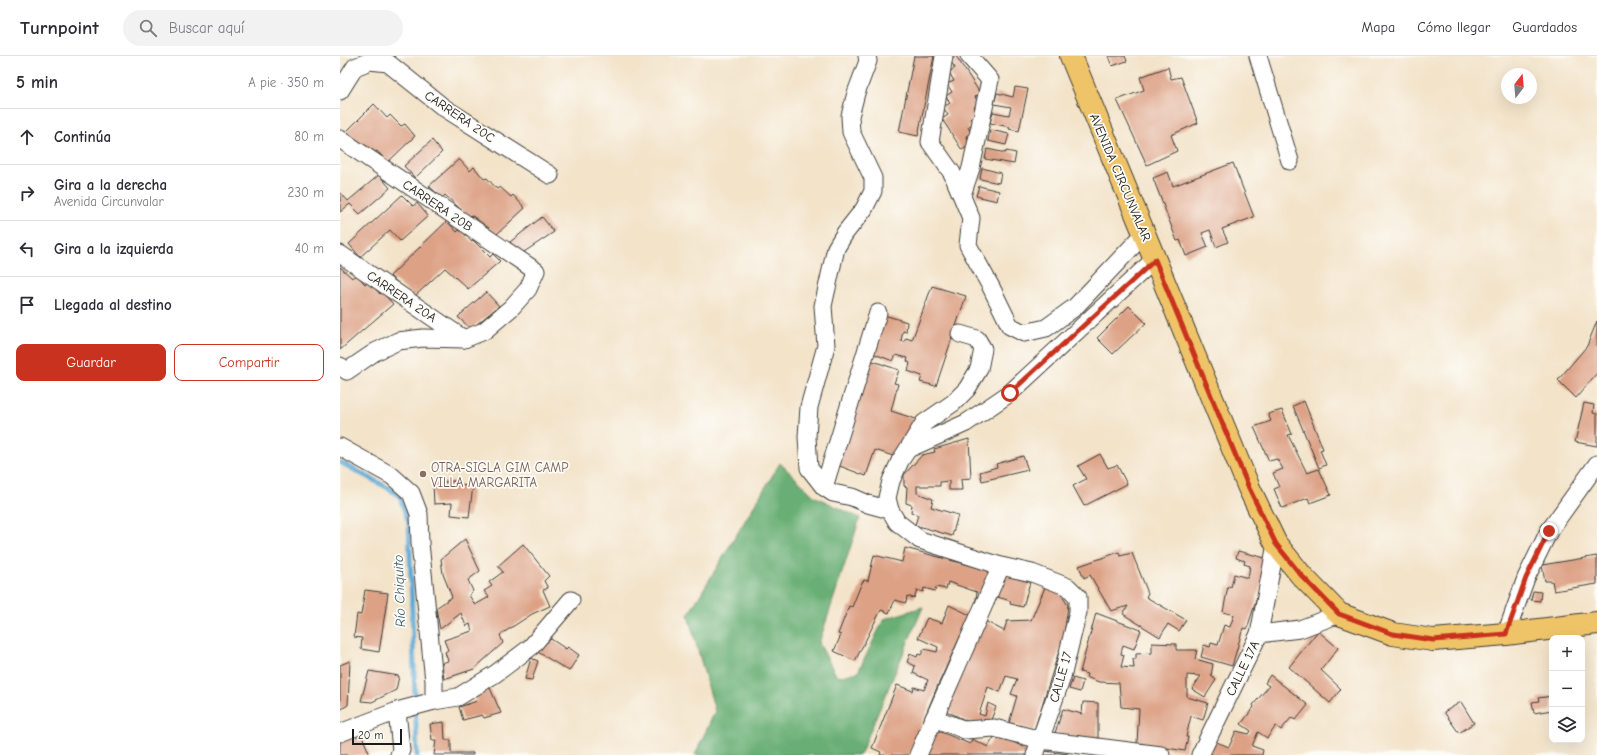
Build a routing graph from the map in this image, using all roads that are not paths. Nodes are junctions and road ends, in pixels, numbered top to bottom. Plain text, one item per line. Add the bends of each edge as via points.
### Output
1 (867, 56) edge
2 (944, 56) edge
3 (969, 56) edge
4 (1071, 56) edge
5 (1258, 56) edge
6 (360, 61) edge
7 (340, 91) edge
8 (340, 139) edge
9 (1290, 161) dead end
10 (550, 175) dead end
11 (962, 195) junction
12 (1144, 233) junction
13 (340, 254) edge
14 (1155, 260) junction
15 (878, 313) dead end
16 (960, 334) dead end
17 (464, 339) junction
18 (344, 368) edge
19 (340, 448) edge
20 (908, 449) junction
21 (1597, 464) edge
22 (824, 487) junction
23 (890, 510) junction
24 (1276, 544) junction
25 (1001, 566) junction
26 (571, 600) dead end
27 (1339, 614) junction
28 (1597, 623) edge
29 (1258, 634) junction
30 (1506, 634) junction
31 (415, 706) junction
32 (934, 718) junction
33 (340, 733) edge
34 (1038, 748) edge
35 (399, 755) edge
36 (918, 755) edge
37 (1161, 755) edge
38 (1200, 755) edge

1 - 22 street via 868,60 850,116 852,132 873,178 873,191 864,209 845,232 836,248 823,306 826,346 809,407 809,468
2 - 11 street via 930,142 952,173
3 - 11 street via 990,80 971,168
4 - 12 main road, AVENIDA CIRCUNVALAR
5 - 9 street
6 - 7 street
6 - 10 street, CARRERA 20C via 388,64 443,107
8 - 17 street, CARRERA 20B via 536,271 528,289 511,308 484,331
11 - 12 street via 971,218 968,245 1010,326 1024,333 1046,328 1075,307
12 - 14 main road, AVENIDA CIRCUNVALAR
13 - 17 street, CARRERA 20A
14 - 20 street via 1010,393 966,423
14 - 24 main road, AVENIDA CIRCUNVALAR via 1249,488
15 - 22 street
16 - 20 street via 977,339 983,349 979,369 967,389 953,403 924,423
17 - 18 street via 423,338 398,341
19 - 31 street via 392,476 411,493 419,514 434,681
20 - 23 street via 891,481 888,498
21 - 30 street via 1549,531 1526,578
22 - 23 street via 833,493
23 - 25 street via 897,522 920,540
24 - 27 main road, AVENIDA CIRCUNVALAR via 1301,575
24 - 29 street
25 - 32 street
25 - 34 street, CALLE 17 via 1032,573 1068,587 1078,597 1078,612 1064,669
26 - 31 street via 531,647 495,674 458,697
27 - 29 street, CALLE 17A via 1300,629
27 - 30 main road, AVENIDA CIRCUNVALAR via 1393,634 1433,640
28 - 30 main road, AVENIDA CIRCUNVALAR
29 - 38 street, CALLE 17A
31 - 33 street
31 - 35 street
32 - 34 street via 965,730 994,728
32 - 36 street
34 - 37 street

